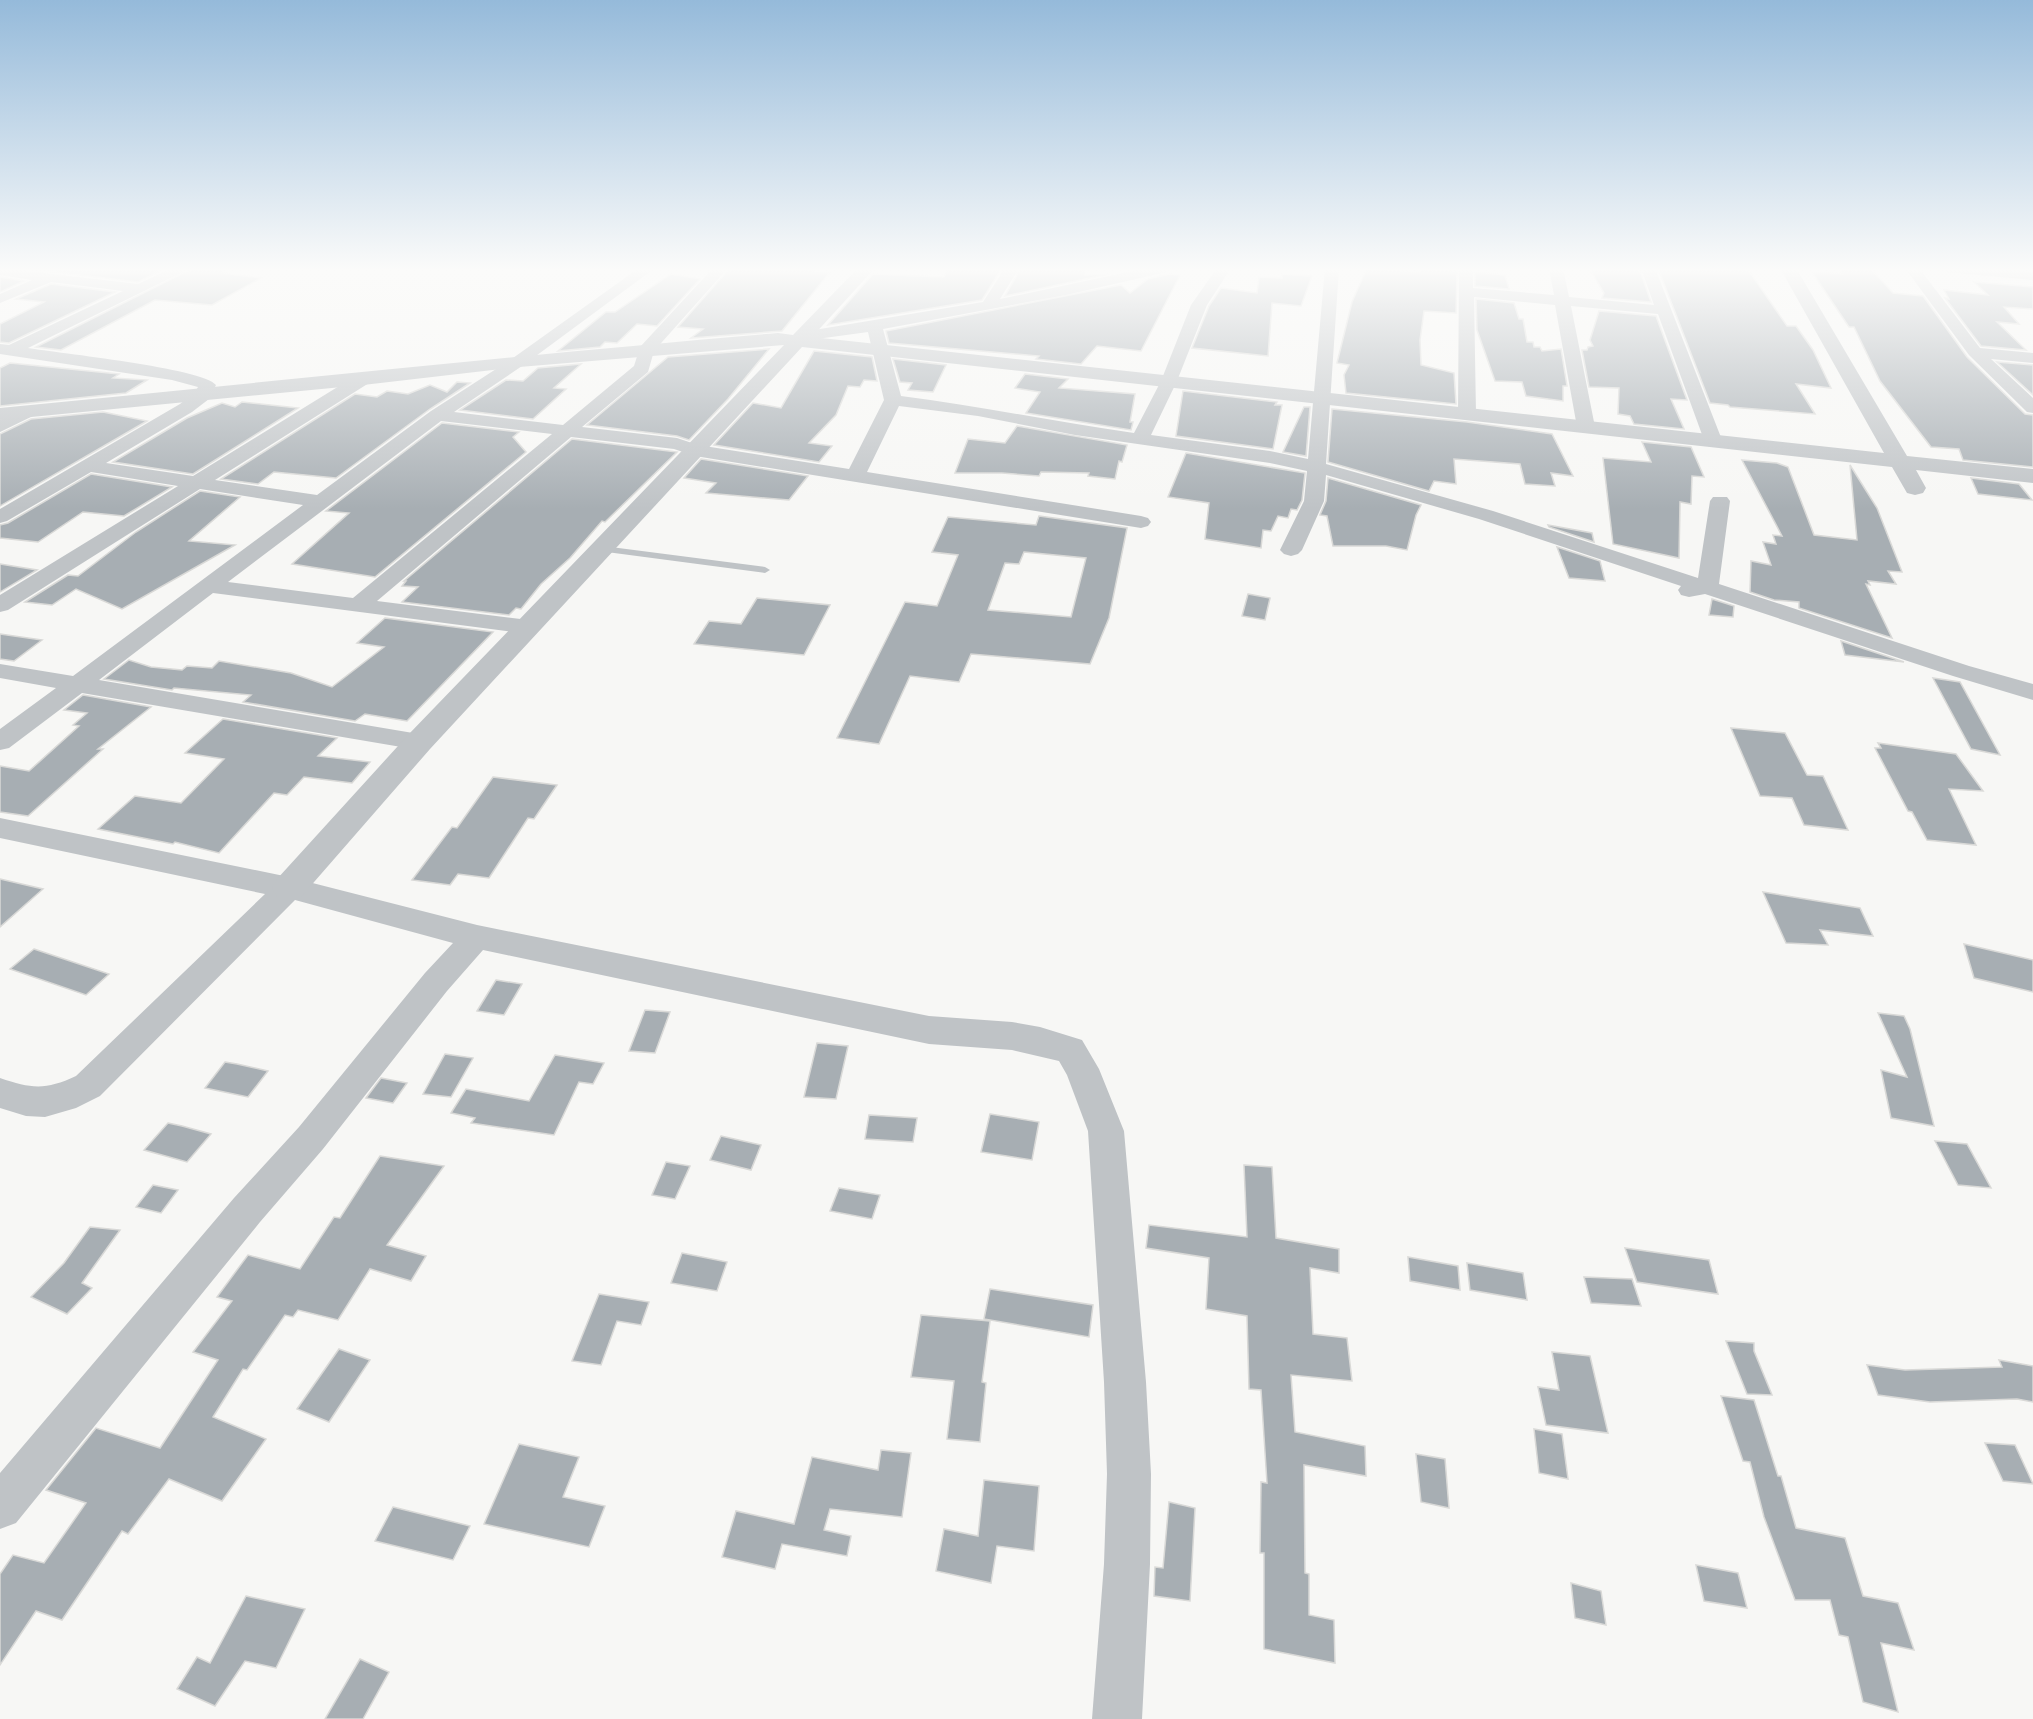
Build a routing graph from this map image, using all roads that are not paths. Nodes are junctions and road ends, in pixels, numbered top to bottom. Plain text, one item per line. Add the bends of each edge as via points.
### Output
1 (537, 348) edge
2 (667, 348) edge
3 (790, 348) edge
4 (873, 348) edge
5 (1182, 348) edge
6 (1326, 348) edge
7 (1466, 348) edge
8 (1571, 348) edge
9 (1678, 348) edge
10 (1834, 348) edge
11 (1972, 348) edge
12 (879, 349) junction
13 (646, 350) junction
14 (3, 352) edge
15 (1975, 352) junction
16 (2033, 358) edge
17 (519, 361) junction
18 (363, 379) junction
19 (1169, 381) junction
20 (203, 394) junction
21 (1322, 398) junction
22 (893, 400) junction
23 (2033, 408) edge
24 (29, 411) junction
25 (0, 414) edge
26 (1467, 414) junction
27 (437, 416) junction
28 (0, 427) edge
29 (1587, 427) junction
30 (568, 431) junction
31 (1140, 439) junction
32 (1713, 440) junction
33 (695, 450) junction
34 (1899, 460) junction
35 (89, 466) junction
36 (1317, 467) junction
37 (855, 476) junction
38 (2033, 476) edge
39 (198, 483) junction
40 (1915, 488) dead end
41 (1720, 501) dead end
42 (321, 502) junction
43 (0, 518) edge
44 (1141, 522) dead end
45 (603, 549) junction
46 (1291, 550) dead end
47 (765, 570) dead end
48 (208, 586) junction
49 (1708, 587) junction
50 (1680, 591) dead end
51 (0, 605) edge
52 (357, 606) junction
53 (529, 627) junction
54 (0, 671) edge
55 (76, 685) junction
56 (2033, 692) edge
57 (0, 742) edge
58 (419, 742) junction
59 (0, 828) edge
60 (290, 888) junction
61 (477, 937) junction
62 (0, 1093) edge
63 (0, 1507) edge
64 (1117, 1719) edge

1 - 17 street
2 - 13 street
3 - 33 street
4 - 12 street
5 - 19 street
6 - 21 street
7 - 26 street
8 - 29 street
9 - 32 street
10 - 34 street
11 - 15 street
12 - 19 street
12 - 22 street
13 - 17 street
13 - 30 street via 642,368
14 - 20 street via 172,375 207,385
15 - 16 street
15 - 23 street
17 - 18 street
17 - 27 street
18 - 20 street
18 - 39 street
19 - 21 street
19 - 31 street
20 - 24 street
20 - 35 street
21 - 26 street
21 - 36 street
22 - 31 street
22 - 37 street
24 - 25 street
24 - 28 street
26 - 29 street
27 - 30 street
27 - 42 street
29 - 32 street
30 - 33 street via 677,444
30 - 52 street
31 - 36 street
32 - 34 street
33 - 37 street
33 - 45 street
34 - 38 street
34 - 40 street
35 - 39 street
35 - 43 street
36 - 46 street via 1314,501
36 - 49 street via 1486,515
37 - 44 street
39 - 42 street
39 - 51 street
41 - 49 street
42 - 48 street
45 - 47 lane
45 - 53 street
48 - 52 street
48 - 55 street
49 - 50 street
49 - 56 street
52 - 53 street
53 - 58 street
54 - 55 street
55 - 57 street
55 - 58 street
58 - 60 street
59 - 60 street
60 - 61 street
60 - 62 street via 88,1086 55,1102 25,1102
61 - 63 street
61 - 64 street via 929,1030 1012,1036 1070,1050 1082,1069 1106,1131 1125,1382 1130,1474

